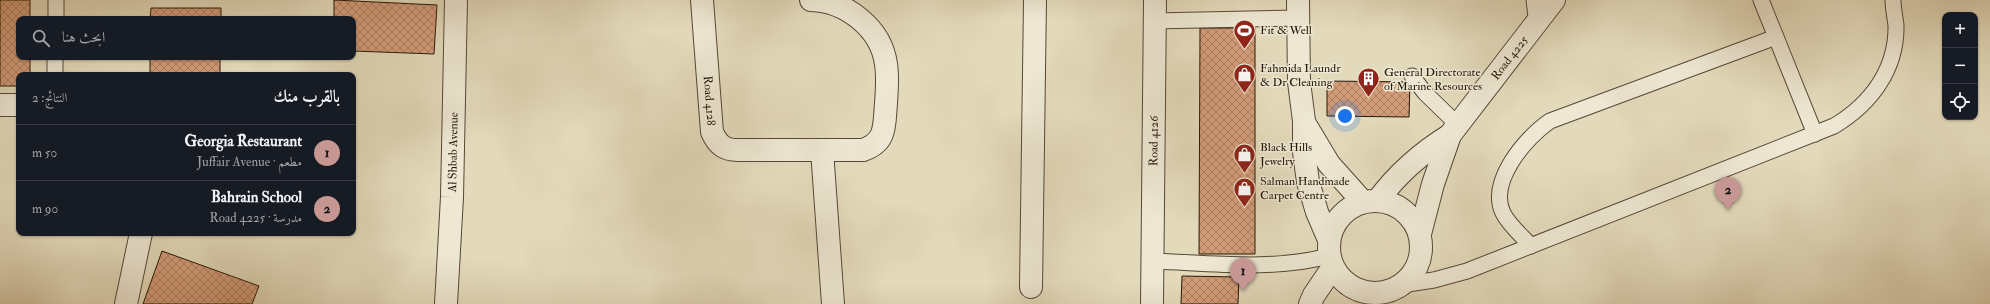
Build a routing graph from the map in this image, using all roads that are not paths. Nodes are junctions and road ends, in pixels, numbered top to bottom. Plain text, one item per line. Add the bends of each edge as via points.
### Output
1 (56, 0) edge
2 (456, 0) edge
3 (702, 0) edge
4 (811, 0) edge
5 (1035, 0) edge
6 (1155, 0) edge
7 (1534, 0) edge
8 (1554, 0) edge
9 (1761, 0) edge
10 (1892, 0) edge
11 (1298, 9) edge
12 (56, 16) edge
13 (1153, 21) junction
14 (1537, 24) junction
15 (1776, 37) junction
16 (55, 60) edge
17 (55, 72) edge
18 (1412, 76) dead end
19 (16, 104) edge
20 (0, 105) edge
21 (1304, 121) junction
22 (1454, 130) junction
23 (1815, 134) junction
24 (822, 150) junction
25 (1370, 201) junction
26 (1420, 234) junction
27 (140, 236) edge
28 (1531, 246) junction
29 (1330, 254) junction
30 (1153, 261) junction
31 (1402, 285) junction
32 (1031, 287) dead end
33 (1369, 299) edge
34 (126, 304) edge
35 (446, 304) edge
36 (833, 304) edge
37 (1152, 304) edge
38 (1310, 304) edge

1 - 12 lane
2 - 35 street, Al Shbab Avenue via 452,197
3 - 24 street, Road 4128 via 712,132 716,140 729,150
4 - 24 street, Road 4128 via 835,4 853,13 868,27 880,44 886,63 884,124 883,133 878,141 872,147 862,150
5 - 32 street
6 - 13 street, Road 4126
7 - 14 lane
8 - 14 street, Road 4225
9 - 15 lane
10 - 23 lane via 1896,25 1894,47 1888,68 1878,88 1851,116
11 - 13 lane
11 - 21 street via 1299,82
13 - 30 street, Road 4126
14 - 22 street, Road 4225
15 - 23 lane
15 - 28 lane via 1550,121 1540,127 1521,148 1500,186 1499,196 1504,215
16 - 17 lane
18 - 22 lane
19 - 20 street
21 - 25 street via 1329,164
21 - 29 street via 1304,152 1308,182
22 - 25 street, Road 4225 via 1410,163
22 - 26 street, Road 4225 via 1433,184
23 - 28 lane
24 - 36 street
25 - 26 street via 1392,203 1404,210 1414,221
25 - 29 street via 1353,205 1337,220
26 - 31 street via 1418,262 1412,275
27 - 34 street
28 - 31 lane via 1467,271
29 - 30 lane via 1304,263 1271,266
29 - 33 street via 1340,278
29 - 38 street
30 - 37 street, Road 4126
31 - 33 street

